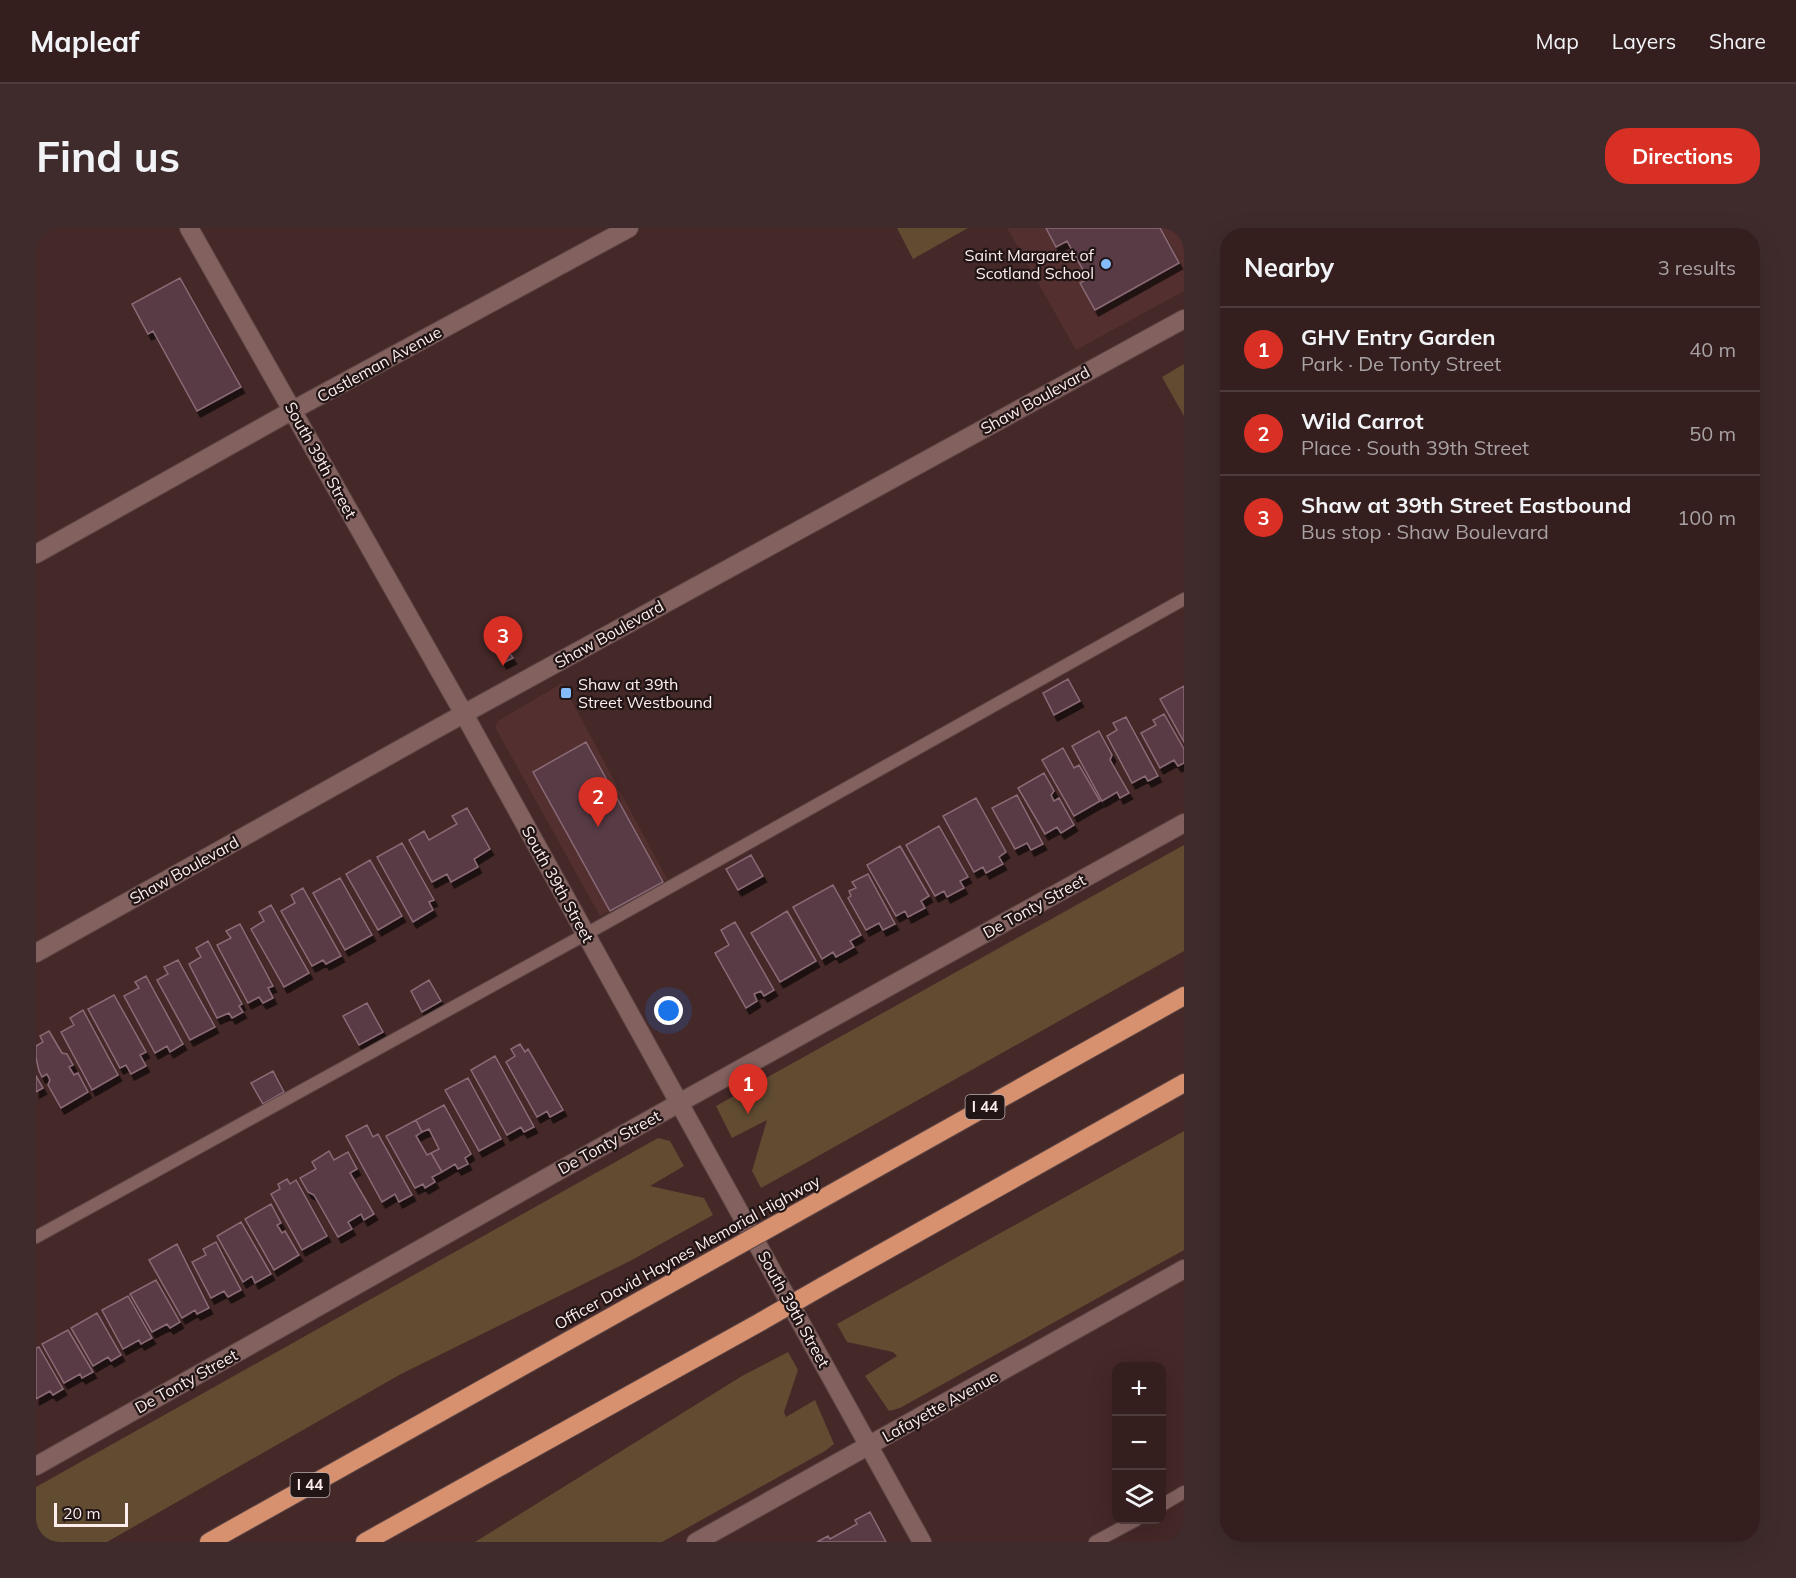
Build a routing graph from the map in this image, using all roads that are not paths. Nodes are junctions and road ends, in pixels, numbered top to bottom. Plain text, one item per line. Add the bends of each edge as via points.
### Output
1 (189, 228) edge
2 (629, 228) edge
3 (1184, 319) edge
4 (293, 410) junction
5 (36, 554) edge
6 (1184, 599) edge
7 (464, 714) junction
8 (1184, 823) edge
9 (586, 934) junction
10 (36, 952) edge
11 (1184, 996) edge
12 (1184, 1083) edge
13 (679, 1102) junction
14 (36, 1237) edge
15 (1184, 1269) edge
16 (870, 1445) junction
17 (36, 1466) edge
18 (1184, 1492) edge
19 (1166, 1502) edge
20 (1129, 1524) edge
21 (209, 1542) edge
22 (365, 1542) edge
23 (696, 1542) edge
24 (922, 1542) edge
25 (1095, 1542) edge

1 - 4 street, South 39th Street
2 - 4 street, Castleman Avenue
3 - 7 street, Shaw Boulevard
4 - 5 street, Castleman Avenue
4 - 7 street, South 39th Street
6 - 9 lane
7 - 9 street, South 39th Street
7 - 10 street, Shaw Boulevard
8 - 13 street, De Tonty Street
9 - 13 street, South 39th Street
9 - 14 lane
11 - 21 highway, Officer David Haynes Memorial Highway / I 44, bridge
12 - 22 highway, bridge
13 - 16 street, South 39th Street
13 - 17 street, De Tonty Street
15 - 16 street, Lafayette Avenue
16 - 23 street, Lafayette Avenue
16 - 24 street, South 39th Street
18 - 19 lane
20 - 25 lane

